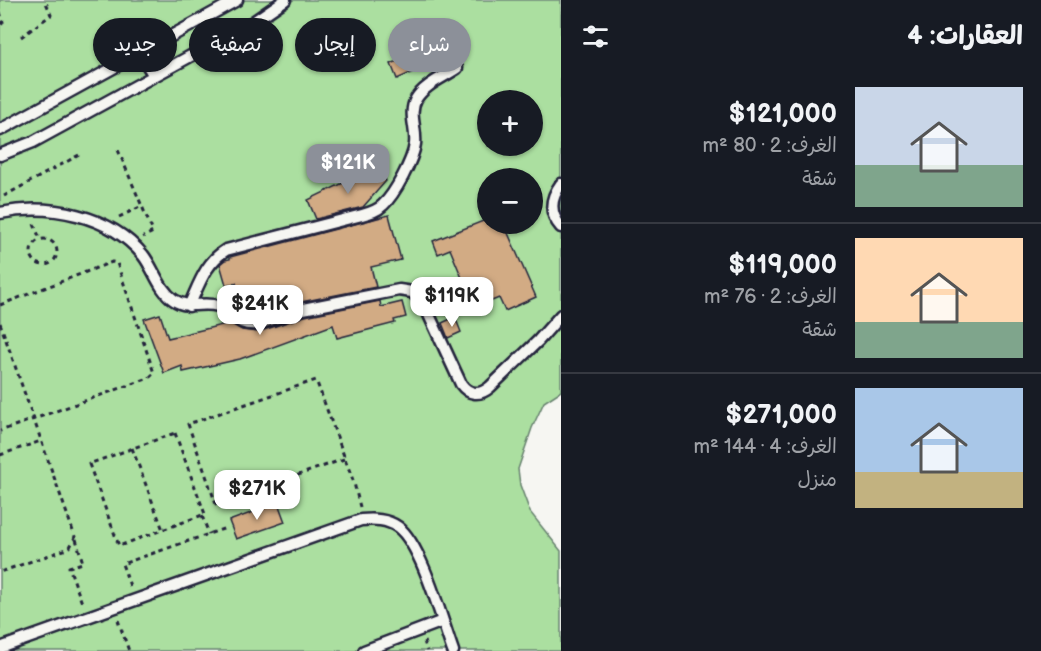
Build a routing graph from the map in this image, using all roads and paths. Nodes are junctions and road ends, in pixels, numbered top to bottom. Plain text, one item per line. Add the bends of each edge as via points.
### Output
1 (45, 0) edge
2 (237, 0) edge
3 (285, 0) edge
4 (0, 12) edge
5 (0, 27) edge
6 (177, 33) edge
7 (21, 37) dead end
8 (105, 72) edge
9 (152, 72) edge
10 (451, 72) edge
11 (154, 76) junction
12 (0, 130) edge
13 (118, 150) dead end
14 (0, 155) edge
15 (79, 155) dead end
16 (561, 184) edge
17 (0, 199) edge
18 (142, 207) junction
19 (0, 213) edge
20 (102, 225) junction
21 (561, 227) edge
22 (127, 238) junction
23 (37, 262) joint
24 (0, 305) edge
25 (189, 306) junction
26 (561, 315) edge
27 (0, 323) edge
28 (34, 418) junction
29 (0, 431) edge
30 (41, 440) junction
31 (132, 448) junction
32 (0, 455) edge
33 (344, 459) junction
34 (202, 516) junction
35 (361, 520) junction
36 (226, 528) dead end
37 (163, 530) junction
38 (209, 534) junction
39 (75, 537) junction
40 (0, 572) edge
41 (136, 599) junction
42 (82, 605) dead end
43 (114, 607) junction
44 (442, 621) junction
45 (0, 648) edge
46 (129, 651) edge
47 (364, 651) edge
48 (453, 651) edge

1 - 7 path via 51,15
2 - 6 lane
3 - 11 lane
4 - 5 path
8 - 12 lane
9 - 11 lane
10 - 25 lane via 417,97 412,112 416,137 413,154 383,205 362,215 226,250 210,262
11 - 14 lane via 33,142
13 - 18 path
15 - 17 path
16 - 21 lane via 552,209
18 - 20 path
18 - 22 path via 153,232
19 - 20 lane via 53,211
20 - 22 lane
22 - 25 lane via 145,258 167,294
23 - 23 path via 46,265 54,260 54,243 45,239 36,242 32,255
24 - 28 path via 117,263 154,369 149,378
25 - 26 lane via 218,306 250,325 313,307 399,290 412,292 424,304 461,384 473,394 485,392
27 - 28 path
28 - 29 path
28 - 30 path
30 - 32 path
30 - 39 path
31 - 34 path via 175,433 205,514
31 - 37 path
31 - 37 path via 89,464 119,546
33 - 33 path via 316,380 188,424 216,504
33 - 35 path via 358,495
34 - 37 path
34 - 38 path
35 - 41 lane
35 - 44 lane via 385,521 405,534
36 - 38 path
38 - 41 path via 122,564
39 - 40 path via 64,550
39 - 42 path via 83,562 69,567
41 - 43 lane
43 - 45 lane
43 - 46 path
44 - 47 lane
44 - 48 lane

